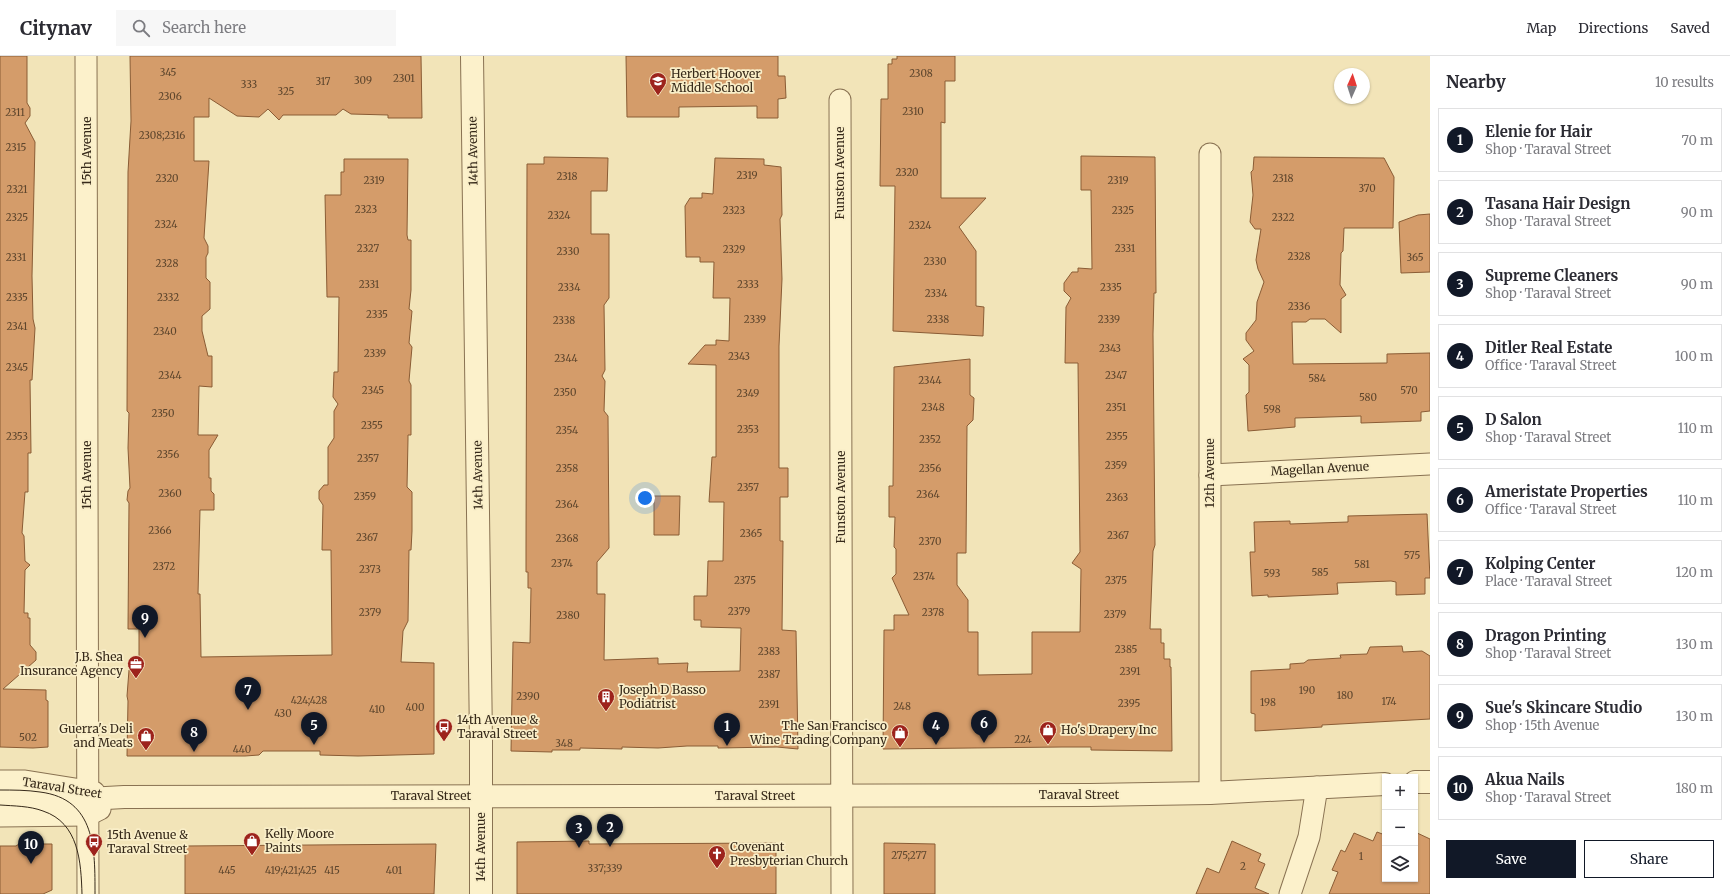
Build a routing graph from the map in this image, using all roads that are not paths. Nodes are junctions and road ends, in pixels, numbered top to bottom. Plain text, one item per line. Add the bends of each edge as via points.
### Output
1 (86, 56) edge
2 (472, 56) edge
3 (840, 100) dead end
4 (1210, 154) dead end
5 (1430, 464) edge
6 (1210, 475) junction
7 (0, 781) edge
8 (1418, 782) edge
9 (1430, 782) edge
10 (1382, 784) edge
11 (1317, 787) junction
12 (1210, 793) junction
13 (842, 795) junction
14 (481, 796) junction
15 (0, 797) edge
16 (88, 802) junction
17 (0, 816) edge
18 (88, 894) edge
19 (480, 894) edge
20 (842, 894) edge
21 (1290, 894) edge

1 - 16 street, 15th Avenue
2 - 14 street, 14th Avenue
3 - 13 street, Funston Avenue
4 - 6 street, 12th Avenue
5 - 6 street, Magellan Avenue
6 - 12 street, 12th Avenue
7 - 16 street, Taraval Street via 25,781
8 - 9 street
10 - 11 street, Taraval Street
11 - 12 street, Taraval Street
11 - 21 street via 1309,837
12 - 13 street, Taraval Street
13 - 14 street, Taraval Street
13 - 20 street, Funston Avenue
14 - 16 street, Taraval Street via 124,797
14 - 19 street, 14th Avenue
15 - 16 street, Taraval Street
16 - 17 street, Taraval Street
16 - 18 street, 15th Avenue

